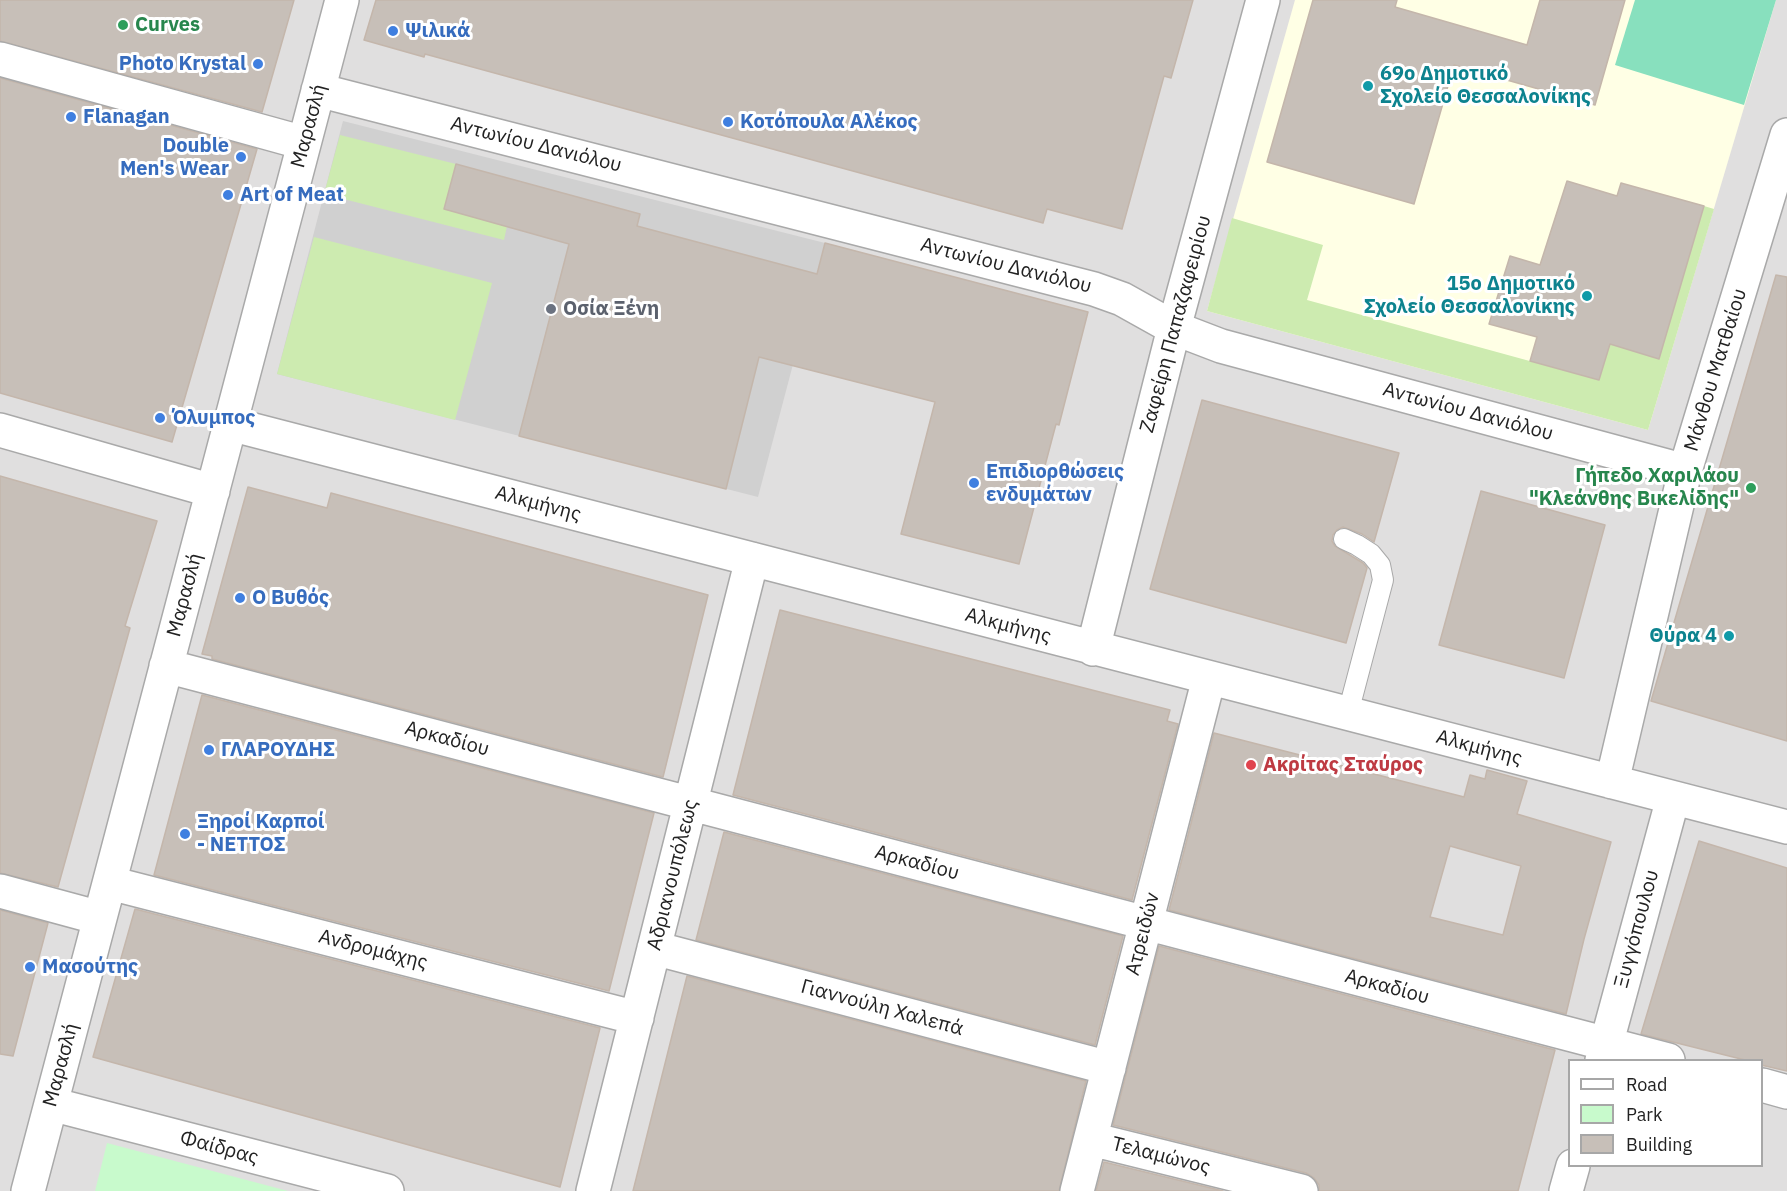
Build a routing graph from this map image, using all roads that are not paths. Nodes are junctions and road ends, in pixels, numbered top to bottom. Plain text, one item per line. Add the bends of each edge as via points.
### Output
1 (342, 0) edge
2 (1263, 0) edge
3 (0, 59) edge
4 (318, 90) junction
5 (1787, 135) edge
6 (304, 143) junction
7 (1174, 328) junction
8 (230, 424) junction
9 (0, 430) edge
10 (1685, 471) junction
11 (213, 491) junction
12 (1344, 539) dead end
13 (752, 559) junction
14 (1093, 648) junction
15 (166, 666) junction
16 (1209, 678) junction
17 (1348, 713) junction
18 (1612, 782) junction
19 (1673, 798) junction
20 (690, 803) junction
21 (1787, 827) edge
22 (110, 883) junction
23 (0, 891) edge
24 (100, 918) junction
25 (1146, 923) junction
26 (654, 948) junction
27 (636, 1018) junction
28 (1604, 1052) edge
29 (1660, 1059) edge
30 (1109, 1068) junction
31 (1763, 1086) edge
32 (1787, 1092) edge
33 (51, 1104) junction
34 (1091, 1138) junction
35 (1573, 1167) edge
36 (28, 1191) edge
37 (387, 1191) edge
38 (593, 1191) edge
39 (1077, 1191) edge
40 (1301, 1191) edge
41 (1566, 1191) edge

1 - 4 street, Μαρασλή
2 - 7 street, Ζαφείρη Παπαζαφειρίου
3 - 6 street
4 - 6 street, Μαρασλή
4 - 7 street, Αντωνίου Δανιόλου via 1095,289
5 - 10 street, Μάνθου Ματθαίου
6 - 8 street, Μαρασλή
7 - 10 street, Αντωνίου Δανιόλου via 1221,346
7 - 14 street, Ζαφείρη Παπαζαφειρίου
8 - 11 street, Μαρασλή
8 - 13 street, Αλκμήνης
9 - 11 street
10 - 18 street, Μάνθου Ματθαίου
11 - 15 street, Μαρασλή
12 - 17 lane via 1371,554 1380,565 1383,580
13 - 14 street, Αλκμήνης
13 - 20 street, Αδριανουπόλεως
14 - 16 street, Αλκμήνης
15 - 20 street, Αρκαδίου
15 - 22 street, Μαρασλή
16 - 17 street, Αλκμήνης
16 - 25 street, Ατρειδών
17 - 18 street, Αλκμήνης
18 - 19 street, Αλκμήνης
19 - 21 street, Αλκμήνης
19 - 28 street, Ξυγγόπουλου
20 - 25 street, Αρκαδίου
20 - 26 street, Αδριανουπόλεως
22 - 24 street, Μαρασλή
22 - 27 street, Ανδρομάχης
23 - 24 street
24 - 33 street, Μαρασλή
25 - 28 street, Αρκαδίου
25 - 30 street, Ατρειδών
26 - 27 street, Αδριανουπόλεως
26 - 30 street, Γιαννούλη Χαλεπά
27 - 38 street, Αδριανουπόλεως
28 - 29 street, Αρκαδίου
30 - 34 street, Ατρειδών
31 - 32 street
33 - 36 street, Μαρασλή
33 - 37 street, Φαίδρας
34 - 39 street, Ατρειδών
34 - 40 street, Τελαμώνος
35 - 41 street

